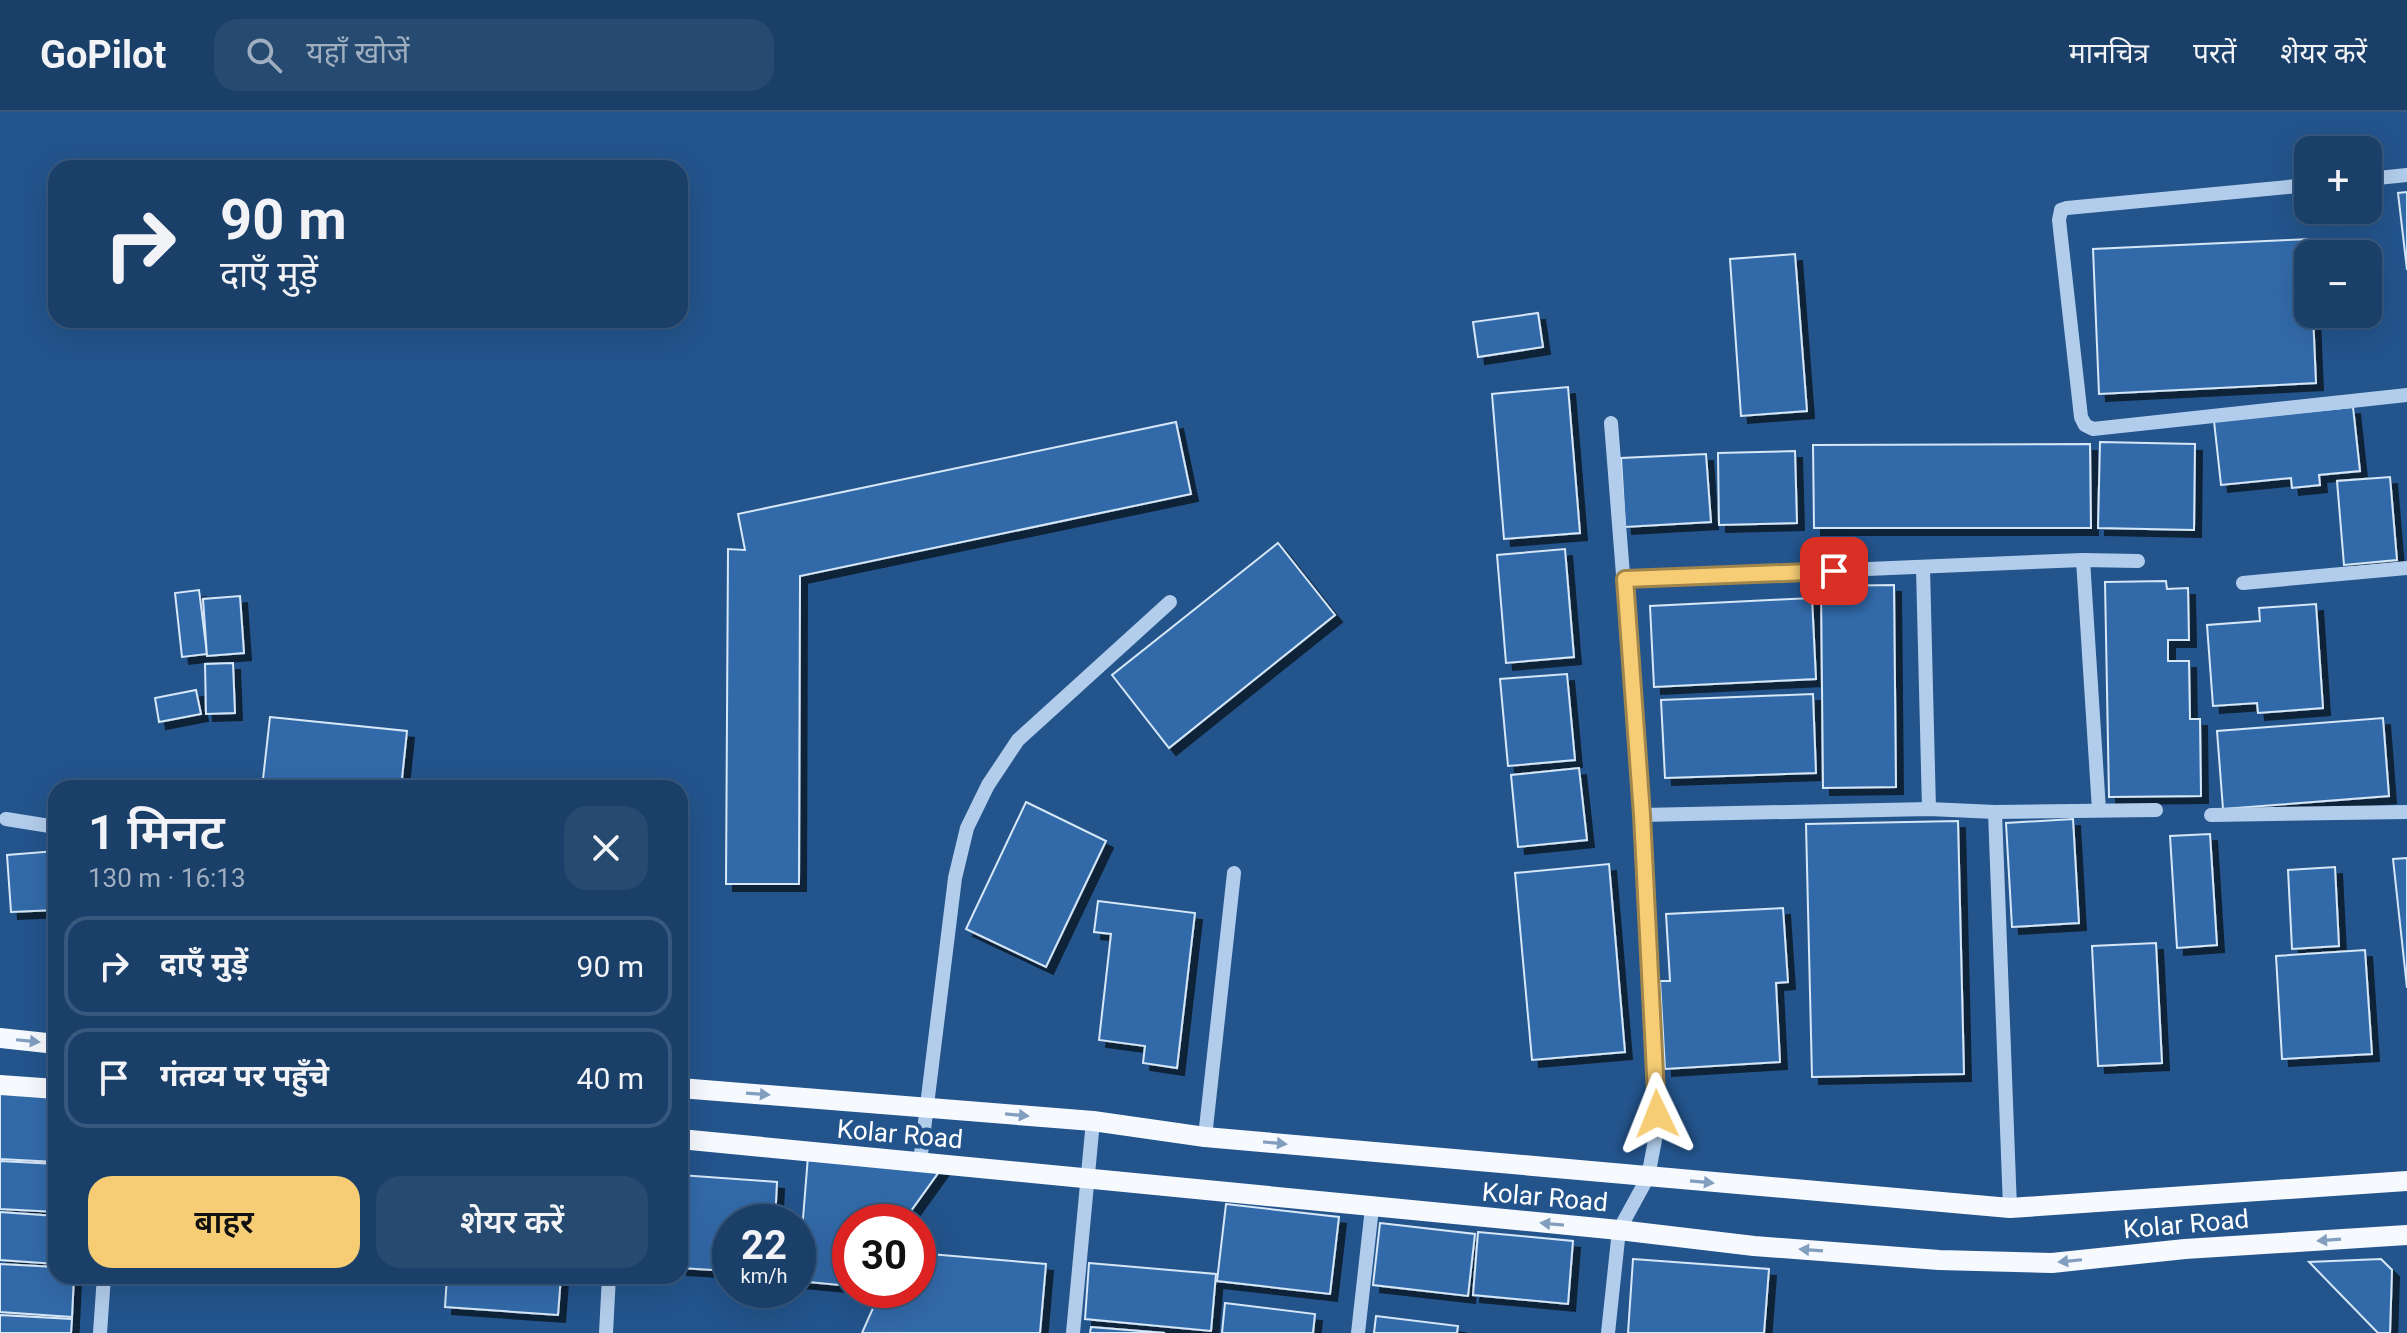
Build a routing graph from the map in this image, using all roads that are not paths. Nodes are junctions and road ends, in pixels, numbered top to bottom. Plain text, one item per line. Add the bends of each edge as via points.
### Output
1 (2407, 175) edge
2 (2382, 178) edge
3 (2294, 186) edge
4 (2407, 395) edge
5 (1611, 423) dead end
6 (2083, 560) junction
7 (2138, 561) dead end
8 (1923, 568) junction
9 (2407, 568) edge
10 (1625, 579) junction
11 (2243, 583) dead end
12 (1170, 602) dead end
13 (1929, 809) junction
14 (2099, 810) junction
15 (2156, 810) dead end
16 (1995, 812) junction
17 (2407, 812) edge
18 (1642, 815) junction
19 (2211, 815) dead end
20 (6, 819) dead end
21 (48, 826) edge
22 (1234, 873) dead end
23 (0, 1038) edge
24 (48, 1043) edge
25 (0, 1085) edge
26 (48, 1088) edge
27 (688, 1089) edge
28 (926, 1107) junction
29 (1093, 1121) junction
30 (1205, 1137) junction
31 (688, 1140) edge
32 (920, 1162) junction
33 (1648, 1177) junction
34 (1088, 1178) junction
35 (2407, 1181) edge
36 (1372, 1208) junction
37 (2010, 1208) junction
38 (1619, 1230) junction
39 (2407, 1235) edge
40 (103, 1284) edge
41 (609, 1284) edge
42 (100, 1333) edge
43 (606, 1333) edge
44 (1073, 1333) edge
45 (1358, 1333) edge
46 (1608, 1333) edge

1 - 2 street
3 - 4 street via 2061,210 2085,425 2093,429
5 - 10 street
6 - 7 street
6 - 8 street
6 - 14 street
8 - 10 street
8 - 13 street
9 - 11 street
10 - 18 street
12 - 28 street via 1018,740 967,828 955,878
13 - 16 street
13 - 18 street
14 - 15 street
14 - 16 street
16 - 37 street
17 - 19 street
18 - 33 street via 1657,1114
20 - 21 street
22 - 30 street
23 -> 24 main road
25 - 26 main road
27 -> 28 main road, Kolar Road
28 -> 29 main road, Kolar Road
28 - 32 street
29 - 30 main road, Kolar Road
29 - 34 street
30 -> 33 main road, Kolar Road
31 - 32 main road, Kolar Road
32 - 34 main road, Kolar Road
33 -> 37 main road, Kolar Road
33 - 38 street
34 - 36 main road, Kolar Road
34 - 44 street
35 - 37 main road, Kolar Road
38 -> 36 main road, Kolar Road
36 - 45 street
39 -> 38 main road, Kolar Road via 2052,1263 1754,1246
38 - 46 street
40 - 42 street
41 - 43 street

